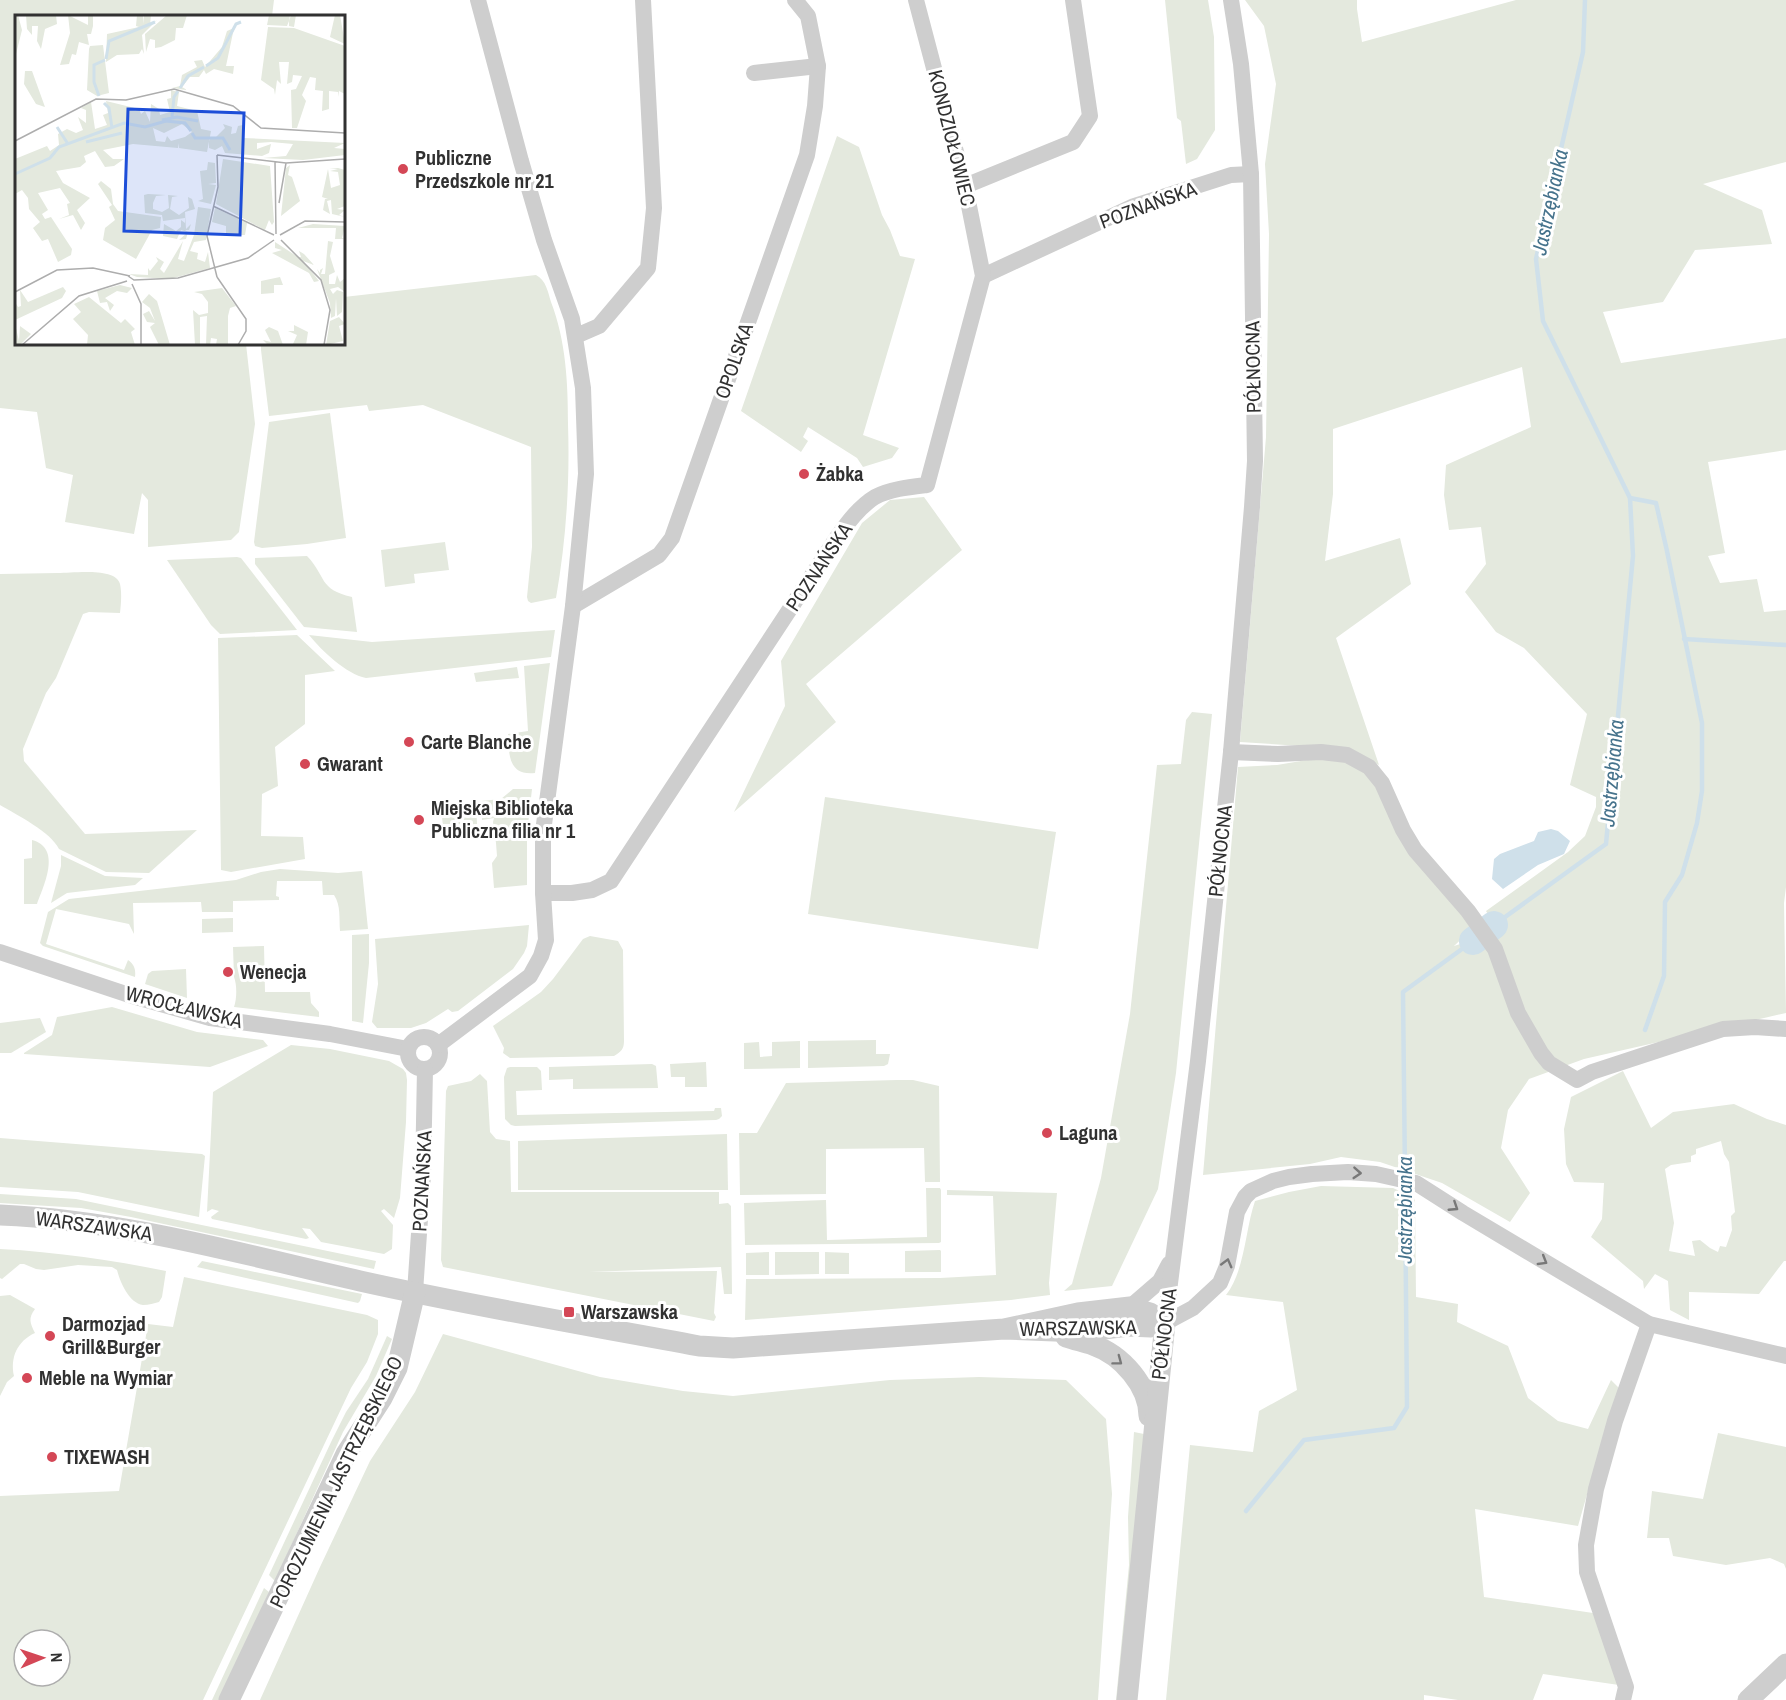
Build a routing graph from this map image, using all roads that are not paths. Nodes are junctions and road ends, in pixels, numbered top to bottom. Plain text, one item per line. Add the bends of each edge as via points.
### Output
1 (478, 0) edge
2 (643, 0) edge
3 (795, 0) edge
4 (916, 0) edge
5 (1073, 0) edge
6 (1231, 0) edge
7 (818, 66) junction
8 (754, 73) dead end
9 (1251, 174) junction
10 (965, 186) junction
11 (983, 276) junction
12 (576, 336) junction
13 (573, 606) junction
14 (1231, 752) junction
15 (543, 893) junction
16 (0, 952) edge
17 (1786, 1029) edge
18 (438, 1045) junction
19 (408, 1049) junction
20 (425, 1069) junction
21 (0, 1215) edge
22 (1174, 1255) junction
23 (415, 1292) junction
24 (1130, 1307) junction
25 (1165, 1323) junction
26 (1649, 1324) junction
27 (1004, 1329) junction
28 (1045, 1330) junction
29 (1786, 1356) edge
30 (1151, 1452) junction
31 (1786, 1664) edge
32 (229, 1700) edge
33 (1127, 1700) edge
34 (1623, 1700) edge
35 (1748, 1700) edge

1 - 12 street via 520,162
2 - 12 street via 654,208 648,268 599,326
3 - 7 street, OPOLSKA via 808,16
4 - 10 street, KONDZIOŁOWIEC
5 - 10 street via 1090,116 1073,142
6 - 9 street, PÓŁNOCNA
7 - 8 street
7 - 13 street, OPOLSKA via 807,155 672,538 659,555
9 - 11 street, POZNAŃSKA via 1231,175 1134,206
9 - 14 street, PÓŁNOCNA via 1255,461
10 - 11 street, KONDZIOŁOWIEC
11 - 15 street, POZNAŃSKA via 927,485 875,497 855,513 611,881 592,890
12 - 13 street via 583,388 586,474
13 - 15 street via 543,832
14 - 17 street via 1321,752 1347,755 1369,767 1382,783 1415,850 1495,949 1528,1032 1549,1064 1560,1072 1577,1080 1723,1029
14 - 22 street, PÓŁNOCNA
15 - 18 street via 546,940 530,976
16 - 19 street, WROCŁAWSKA via 210,1018
18 - 19 street via 424,1037
18 - 20 street via 438,1061
19 - 20 street via 411,1063
20 - 23 street, POZNAŃSKA
21 - 23 street, WARSZAWSKA via 143,1231
22 - 24 street via 1160,1281
22 - 25 street, PÓŁNOCNA
23 - 27 street, WARSZAWSKA via 699,1346 733,1348
23 - 32 street, POROZUMIENIA JASTRZĘBSKIEGO via 397,1368 346,1454
24 - 25 street, WARSZAWSKA
24 - 27 street, WARSZAWSKA via 1078,1312
25 -> 26 street via 1193,1308 1220,1283 1237,1212 1251,1191 1272,1181 1348,1172 1409,1181
25 - 28 street, WARSZAWSKA via 1080,1332
25 - 30 street, PÓŁNOCNA
26 - 29 street
26 - 34 street via 1615,1421 1596,1489 1586,1545 1587,1572 1626,1687
27 - 28 street, WARSZAWSKA
28 -> 30 street via 1095,1346 1133,1373 1149,1405
30 - 33 street, PÓŁNOCNA
31 - 35 street

